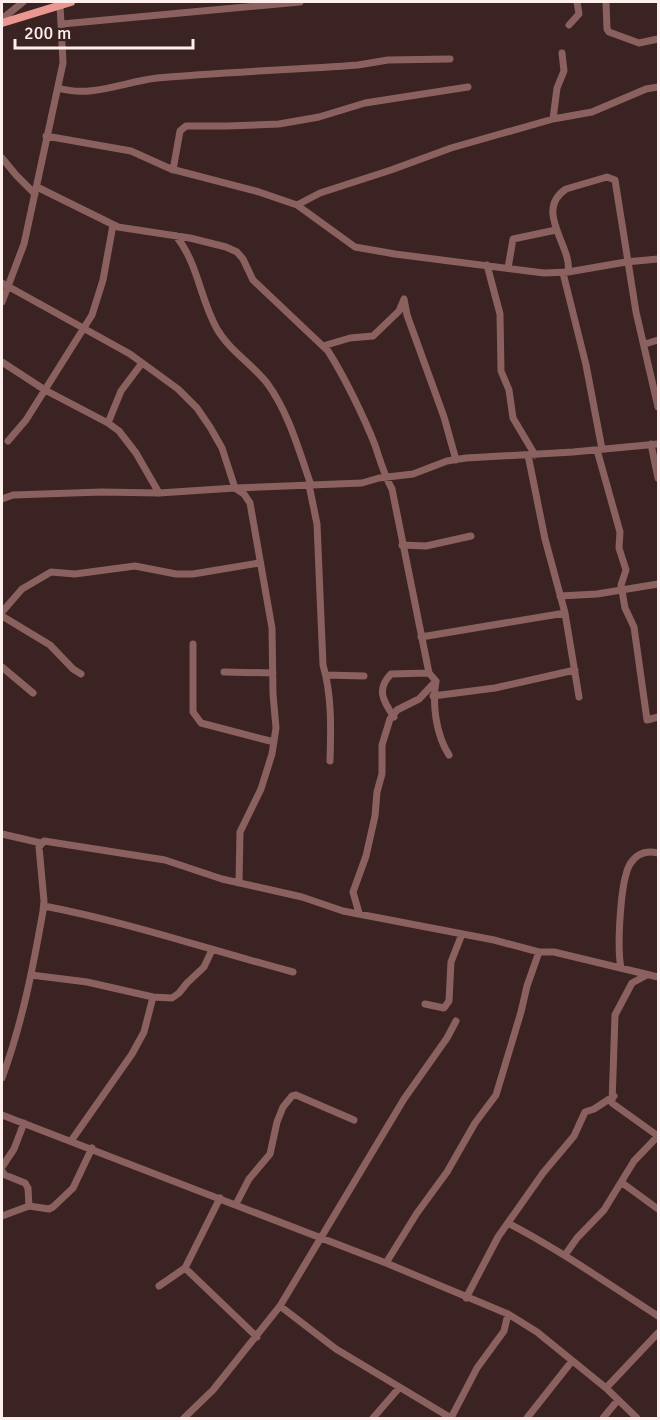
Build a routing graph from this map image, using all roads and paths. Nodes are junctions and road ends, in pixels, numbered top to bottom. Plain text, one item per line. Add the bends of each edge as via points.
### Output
1 (23, 2) edge
2 (71, 2) edge
3 (300, 2) edge
4 (577, 2) edge
5 (606, 2) edge
6 (60, 5) junction
7 (2, 21) edge
8 (62, 24) junction
9 (569, 25) dead end
10 (658, 39) edge
11 (562, 53) dead end
12 (450, 59) dead end
13 (468, 87) dead end
14 (658, 87) edge
15 (58, 88) junction
16 (553, 119) junction
17 (46, 136) junction
18 (2, 158) edge
19 (173, 170) junction
20 (36, 190) junction
21 (297, 204) junction
22 (113, 225) junction
23 (556, 230) junction
24 (176, 236) junction
25 (658, 259) edge
26 (629, 262) junction
27 (487, 265) junction
28 (508, 268) junction
29 (565, 272) junction
30 (5, 286) edge
31 (2, 302) edge
32 (83, 328) junction
33 (658, 340) edge
34 (645, 344) junction
35 (323, 346) junction
36 (2, 362) edge
37 (142, 363) junction
38 (45, 390) junction
39 (658, 407) edge
40 (108, 423) junction
41 (8, 441) dead end
42 (655, 444) edge
43 (600, 450) junction
44 (531, 455) junction
45 (456, 460) junction
46 (385, 478) junction
47 (658, 478) edge
48 (310, 485) junction
49 (235, 488) junction
50 (159, 493) junction
51 (2, 499) edge
52 (471, 536) dead end
53 (402, 545) junction
54 (259, 563) junction
55 (658, 584) edge
56 (622, 590) junction
57 (560, 596) junction
58 (565, 613) junction
59 (2, 614) edge
60 (421, 637) junction
61 (193, 644) dead end
62 (2, 667) edge
63 (574, 670) junction
64 (224, 672) dead end
65 (273, 673) junction
66 (429, 673) junction
67 (81, 674) dead end
68 (326, 675) junction
69 (364, 676) dead end
70 (436, 681) junction
71 (33, 693) dead end
72 (433, 696) junction
73 (579, 698) dead end
74 (394, 717) junction
75 (658, 717) edge
76 (274, 742) junction
77 (449, 755) dead end
78 (330, 760) dead end
79 (2, 834) edge
80 (41, 843) junction
81 (658, 853) edge
82 (238, 883) junction
83 (44, 906) junction
84 (359, 912) junction
85 (462, 934) junction
86 (212, 950) junction
87 (539, 952) junction
88 (621, 968) junction
89 (293, 972) dead end
90 (31, 975) junction
91 (647, 975) junction
92 (658, 977) edge
93 (153, 997) junction
94 (425, 1004) dead end
95 (456, 1021) dead end
96 (2, 1078) edge
97 (614, 1096) junction
98 (2, 1115) edge
99 (354, 1120) dead end
100 (24, 1123) junction
101 (71, 1141) junction
102 (92, 1148) junction
103 (2, 1169) edge
104 (621, 1182) junction
105 (220, 1198) junction
106 (236, 1204) junction
107 (29, 1206) junction
108 (658, 1209) edge
109 (2, 1216) edge
110 (508, 1223) junction
111 (321, 1240) junction
112 (565, 1256) junction
113 (386, 1263) junction
114 (185, 1268) junction
115 (159, 1286) dead end
116 (466, 1298) junction
117 (280, 1306) junction
118 (508, 1314) junction
119 (658, 1316) edge
120 (658, 1333) edge
121 (257, 1338) junction
122 (572, 1361) junction
123 (399, 1388) junction
124 (606, 1388) junction
125 (618, 1400) junction
126 (184, 1419) edge
127 (373, 1419) edge
128 (527, 1419) edge
129 (603, 1419) edge
130 (638, 1419) edge

1 - 7 street
2 - 6 main road
3 - 8 street
4 - 9 street via 579,14
5 - 10 street via 609,32 639,43
6 - 7 main road
6 - 8 street
8 - 15 street via 63,63
11 - 16 street via 564,71 557,88
12 - 15 street via 388,60 154,79 76,92
13 - 19 street via 365,103 279,124 186,126 180,131
14 - 16 street via 592,112
15 - 17 street
16 - 21 street via 451,148
17 - 19 street via 131,151
17 - 20 street
18 - 20 street
19 - 21 street
20 - 22 street
20 - 30 street via 24,244
21 - 27 street via 355,246
22 - 24 street
22 - 32 street via 103,280 92,315
23 - 26 street via 553,208 562,192 612,178
23 - 28 street via 513,239
23 - 29 street via 569,260
24 - 35 street via 237,252 253,280
24 - 48 street via 189,254 216,327 276,397
25 - 26 street
26 - 29 street
26 - 34 street
27 - 28 street
27 - 44 street via 500,314 501,371 509,390 513,418
28 - 29 street
29 - 43 street
30 - 31 street
30 - 32 street
32 - 37 street
32 - 38 street
33 - 34 street
34 - 39 street
35 - 45 street via 373,336 399,311 404,299 406,315
35 - 46 street via 336,364 374,443
36 - 38 street
37 - 40 street via 121,391
37 - 49 street via 197,408 222,448
38 - 40 street
38 - 41 street
40 - 50 street via 136,453
42 - 43 street
42 - 47 street
43 - 44 street
43 - 56 street via 626,567
44 - 45 street
44 - 57 street via 545,539
45 - 46 street via 413,474
46 - 48 street
46 - 53 street via 392,489
48 - 49 street
48 - 68 street via 317,524
49 - 50 street
49 - 54 street via 250,503
50 - 51 street via 24,494
52 - 53 street via 426,546
53 - 60 street
54 - 59 street via 193,574 135,566 75,574 51,572 22,589
54 - 65 street via 272,628
55 - 56 street
56 - 57 street
56 - 75 street via 634,627 647,720
57 - 58 street
58 - 60 street
58 - 63 street
59 - 67 street via 50,645
60 - 66 street
61 - 76 street via 192,705 201,723
62 - 71 street
63 - 72 street via 495,688
63 - 73 street
64 - 65 street
65 - 76 street via 277,720
66 - 70 street
66 - 74 street via 391,674 383,682 385,704
68 - 69 street
68 - 78 street
70 - 72 street
70 - 74 street via 418,699 397,710
72 - 77 street via 442,745
74 - 84 street via 382,745 375,816 353,892
76 - 82 street via 261,789 240,832
79 - 80 street
80 - 82 street via 165,860
80 - 83 street
81 - 88 street via 644,852 628,867 620,916
82 - 84 street
83 - 86 street via 98,917
83 - 90 street
84 - 85 street
85 - 87 street
85 - 94 street via 452,962 447,1006
86 - 89 street
86 - 93 street via 204,967 180,993 172,998
87 - 88 street
87 - 113 street via 496,1095
88 - 91 street
90 - 93 street via 87,982
90 - 96 street
91 - 92 street
91 - 97 street via 632,983 615,1015
93 - 101 street via 144,1032 132,1054
95 - 111 street via 404,1099
97 - 104 street via 612,1103 658,1136 634,1161
97 - 110 street via 585,1112 574,1136
98 - 100 street
99 - 106 street via 292,1096 277,1122 270,1154 249,1179
100 - 101 street
100 - 103 street
101 - 102 street
102 - 105 street
102 - 107 street via 69,1192 49,1209
103 - 107 street via 5,1175 25,1183
104 - 108 street
104 - 112 street via 604,1210
105 - 106 street
105 - 114 street
106 - 111 street
107 - 109 street
110 - 112 street
110 - 116 street
111 - 113 street
111 - 117 street
112 - 119 street
113 - 116 street
114 - 115 street
114 - 121 street
116 - 118 street
117 - 121 street
117 - 123 street
118 - 122 street
118 - 123 street via 504,1330 477,1368 451,1419
120 - 124 street
121 - 126 street
122 - 124 street
122 - 128 street
123 - 127 street
124 - 125 street
125 - 129 street
125 - 130 street

